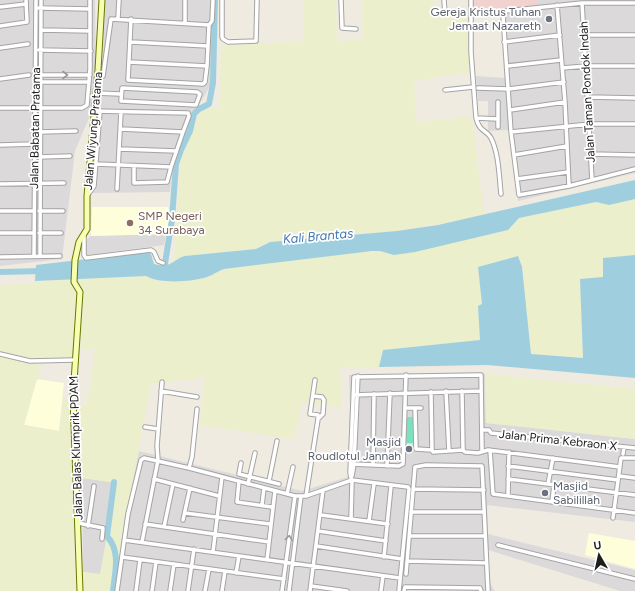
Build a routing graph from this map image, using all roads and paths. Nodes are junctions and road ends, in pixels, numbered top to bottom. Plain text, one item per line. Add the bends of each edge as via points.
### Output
1 (9, 0) edge
2 (36, 0) edge
3 (41, 0) edge
4 (90, 0) edge
5 (102, 0) edge
6 (119, 0) edge
7 (185, 0) edge
8 (213, 0) edge
9 (222, 0) edge
10 (257, 0) edge
11 (341, 0) edge
12 (444, 0) edge
13 (471, 0) edge
14 (26, 2) edge
15 (582, 3) junction
16 (635, 3) edge
17 (557, 5) junction
18 (10, 6) junction
19 (0, 7) edge
20 (36, 8) junction
21 (41, 9) junction
22 (90, 9) junction
23 (444, 13) dead end
24 (118, 18) junction
25 (131, 19) junction
26 (185, 23) junction
27 (209, 24) junction
28 (0, 26) edge
29 (356, 29) dead end
30 (36, 30) junction
31 (42, 30) junction
32 (90, 31) junction
33 (560, 35) junction
34 (584, 35) junction
35 (635, 35) edge
36 (131, 42) junction
37 (504, 42) junction
38 (28, 44) dead end
39 (208, 46) junction
40 (0, 48) edge
41 (36, 50) junction
42 (42, 50) junction
43 (90, 51) junction
44 (562, 60) junction
45 (129, 62) junction
46 (207, 66) junction
47 (507, 66) junction
48 (586, 66) junction
49 (635, 66) edge
50 (562, 68) junction
51 (29, 75) dead end
52 (38, 75) junction
53 (90, 76) junction
54 (98, 77) junction
55 (0, 79) edge
56 (38, 82) junction
57 (89, 82) junction
58 (564, 82) junction
59 (473, 87) junction
60 (478, 88) dead end
61 (509, 89) junction
62 (446, 90) dead end
63 (96, 93) junction
64 (120, 94) junction
65 (588, 97) junction
66 (635, 98) edge
67 (498, 102) dead end
68 (565, 102) junction
69 (0, 108) edge
70 (34, 108) junction
71 (40, 108) junction
72 (510, 110) junction
73 (97, 111) junction
74 (121, 112) junction
75 (476, 118) junction
76 (498, 119) junction
77 (590, 124) junction
78 (635, 124) edge
79 (566, 126) junction
80 (498, 127) dead end
81 (121, 129) junction
82 (76, 131) dead end
83 (39, 132) junction
84 (182, 132) junction
85 (511, 132) junction
86 (34, 144) junction
87 (0, 145) edge
88 (567, 146) junction
89 (120, 149) junction
90 (176, 151) junction
91 (591, 154) junction
92 (514, 155) junction
93 (635, 155) edge
94 (70, 156) dead end
95 (39, 157) junction
96 (96, 164) junction
97 (118, 165) junction
98 (134, 166) junction
99 (171, 166) junction
100 (635, 169) edge
101 (568, 172) junction
102 (517, 179) junction
103 (592, 180) junction
104 (64, 183) dead end
105 (0, 184) edge
106 (34, 184) junction
107 (39, 184) junction
108 (569, 186) junction
109 (117, 189) dead end
110 (501, 194) dead end
111 (87, 196) junction
112 (0, 211) edge
113 (34, 211) junction
114 (39, 211) junction
115 (63, 211) dead end
116 (0, 233) edge
117 (34, 233) junction
118 (39, 233) junction
119 (61, 233) dead end
120 (84, 234) junction
121 (34, 256) junction
122 (40, 256) junction
123 (60, 256) dead end
124 (0, 257) edge
125 (76, 260) joint
126 (163, 263) dead end
127 (0, 354) edge
128 (74, 360) junction
129 (406, 375) junction
130 (358, 376) junction
131 (315, 380) dead end
132 (162, 382) dead end
133 (161, 391) junction
134 (446, 391) junction
135 (462, 391) junction
136 (482, 391) junction
137 (431, 392) junction
138 (390, 393) junction
139 (406, 393) junction
140 (374, 394) junction
141 (355, 395) junction
142 (313, 396) junction
143 (197, 397) dead end
144 (406, 408) junction
145 (415, 408) junction
146 (421, 408) dead end
147 (197, 409) dead end
148 (318, 418) junction
149 (145, 427) dead end
150 (158, 429) junction
151 (485, 430) junction
152 (277, 441) dead end
153 (624, 447) junction
154 (635, 448) edge
155 (432, 450) junction
156 (463, 450) junction
157 (486, 450) junction
158 (449, 451) junction
159 (509, 452) junction
160 (256, 453) dead end
161 (623, 454) dead end
162 (553, 458) junction
163 (635, 458) edge
164 (158, 460) junction
165 (241, 463) dead end
166 (353, 464) junction
167 (373, 464) junction
168 (189, 466) junction
169 (387, 466) junction
170 (508, 466) junction
171 (293, 467) dead end
172 (620, 467) junction
173 (550, 471) junction
174 (222, 477) junction
175 (352, 478) junction
176 (619, 478) junction
177 (635, 478) edge
178 (154, 479) junction
179 (508, 479) junction
180 (249, 480) junction
181 (239, 481) junction
182 (269, 481) junction
183 (173, 484) junction
184 (279, 484) dead end
185 (374, 484) junction
186 (548, 484) junction
187 (554, 485) junction
188 (94, 486) dead end
189 (391, 486) junction
190 (190, 488) junction
191 (264, 488) junction
192 (411, 489) junction
193 (323, 490) junction
194 (484, 490) junction
195 (275, 491) junction
196 (288, 491) junction
197 (616, 493) junction
198 (306, 494) junction
199 (635, 495) edge
200 (219, 496) junction
201 (295, 496) junction
202 (301, 496) junction
203 (508, 496) junction
204 (552, 502) junction
205 (262, 505) junction
206 (272, 507) junction
207 (614, 510) junction
208 (411, 512) junction
209 (484, 512) junction
210 (185, 513) junction
211 (635, 513) edge
212 (321, 515) junction
213 (216, 518) junction
214 (613, 518) dead end
215 (351, 519) junction
216 (183, 520) dead end
217 (369, 521) junction
218 (78, 523) junction
219 (145, 524) junction
220 (270, 524) junction
221 (388, 524) junction
222 (88, 526) junction
223 (164, 527) junction
224 (318, 531) junction
225 (215, 534) junction
226 (409, 536) junction
227 (485, 536) junction
228 (102, 539) dead end
229 (124, 540) junction
230 (386, 541) junction
231 (142, 542) junction
232 (268, 542) junction
233 (498, 545) dead end
234 (316, 546) junction
235 (194, 549) junction
236 (213, 552) junction
237 (238, 556) junction
238 (122, 557) junction
239 (384, 557) junction
240 (402, 559) junction
241 (140, 560) junction
242 (267, 560) junction
243 (407, 561) junction
244 (156, 562) junction
245 (286, 563) junction
246 (486, 563) junction
247 (174, 564) junction
248 (292, 564) junction
249 (313, 566) junction
250 (192, 567) junction
251 (209, 569) junction
252 (225, 571) junction
253 (236, 573) junction
254 (406, 574) dead end
255 (383, 576) junction
256 (400, 578) junction
257 (284, 579) junction
258 (635, 579) edge
259 (311, 586) junction
260 (330, 590) edge
261 (80, 591) edge
262 (117, 591) edge
263 (136, 591) edge
264 (152, 591) edge
265 (170, 591) edge
266 (188, 591) edge
267 (205, 591) edge
268 (222, 591) edge
269 (282, 591) edge
270 (289, 591) edge
271 (310, 591) edge
272 (347, 591) edge
273 (381, 591) edge
274 (399, 591) edge
275 (404, 591) edge
276 (481, 591) edge
277 (488, 591) edge

1 - 18 street
2 - 20 street, Jalan Babatan Pratama
3 - 21 street, Jalan Babatan Pratama
4 - 22 street, Jalan Wiyung Pratama
5 - 54 street, Jalan Wiyung Pratama
6 - 24 street
7 - 26 street
8 - 27 street via 212,21
9 - 10 street via 222,36 223,40 228,42 256,40
11 - 29 street via 343,29
12 - 23 street
13 - 59 street
14 - 18 street
14 - 28 street via 27,21
15 - 16 street
15 - 17 street
15 - 34 street, Jalan Taman Pondok Indah
17 - 33 street
17 - 37 street via 504,12
18 - 19 street
20 - 21 street
20 - 30 street, Jalan Babatan Pratama
21 - 22 street
21 - 31 street, Jalan Babatan Pratama
22 - 32 street, Jalan Wiyung Pratama
24 - 25 street
24 - 54 street via 110,20 103,76
25 - 26 street
25 - 36 street
26 - 27 street
27 - 39 street
30 - 31 street
30 - 41 street, Jalan Babatan Pratama
31 - 32 street
31 - 42 street, Jalan Babatan Pratama
32 - 43 street, Jalan Wiyung Pratama
33 - 37 street
33 - 44 street
34 - 35 street
34 - 48 street, Jalan Taman Pondok Indah
36 - 39 street
36 - 45 street
37 - 47 street
38 - 40 street
39 - 46 street
41 - 42 street
41 - 52 street, Jalan Babatan Pratama
42 - 43 street
42 - 52 street, Jalan Babatan Pratama
43 - 53 street, Jalan Wiyung Pratama
44 - 47 street
44 - 50 street
45 - 46 street
45 - 46 street via 128,80 203,84
47 - 61 street
48 - 49 street
48 - 50 street
48 - 65 street, Jalan Taman Pondok Indah
50 - 58 street
51 - 55 street
52 -> 53 street
52 - 56 street, Jalan Babatan Pratama
53 - 57 street, Jalan Wiyung Pratama
54 - 63 street, Jalan Wiyung Pratama
56 - 57 street
56 - 70 street, Jalan Babatan Pratama
56 - 71 street, Jalan Babatan Pratama
57 - 71 street, Jalan Wiyung Pratama via 87,105 82,108
58 - 61 street
58 - 68 street
59 - 62 street
59 - 75 street
60 - 61 street
61 - 72 street
63 - 64 street
63 - 73 street, Jalan Wiyung Pratama
64 - 64 street via 122,88 197,92 201,95 198,104 195,105 121,101
65 - 66 street
65 - 77 street, Jalan Taman Pondok Indah
67 - 76 street
68 - 72 street
68 - 79 street
69 - 70 street
70 - 71 street
70 - 86 street, Jalan Babatan Pratama
71 - 83 street, Jalan Babatan Pratama
72 - 85 street
73 - 74 street
73 - 96 street
73 - 111 street, Jalan Wiyung Pratama
74 - 81 street
74 - 84 street via 188,113
75 - 76 street
75 - 110 street via 480,129 489,135 493,143
76 - 80 street
77 - 78 street
77 - 79 street
77 - 91 street, Jalan Taman Pondok Indah
79 - 85 street
79 - 88 street
81 - 84 street
81 - 89 street
82 - 83 street
83 - 95 street, Jalan Babatan Pratama
84 - 90 street
85 - 92 street
86 - 87 street
86 - 106 street, Jalan Babatan Pratama
88 - 92 street
88 - 101 street
89 - 90 street
89 - 97 street
90 - 99 street
91 - 93 street
91 - 103 street, Jalan Taman Pondok Indah
92 - 102 street
94 - 95 street
95 - 107 street, Jalan Babatan Pratama
96 - 97 street
96 - 111 street via 94,186
97 - 98 street
97 - 109 street
98 - 99 street
98 - 99 street via 134,183 167,182
100 - 103 street
101 - 102 street
101 - 108 street
102 - 108 street via 520,196
103 - 108 street
104 - 107 street
105 - 106 street
106 - 107 street
106 - 113 street, Jalan Babatan Pratama
107 - 114 street, Jalan Babatan Pratama
111 - 120 street, Jalan Wiyung Pratama via 87,229
112 - 113 street
113 - 117 street, Jalan Babatan Pratama
114 - 115 street
114 - 118 street, Jalan Babatan Pratama
116 - 117 street
117 - 121 street, Jalan Babatan Pratama
118 - 119 street
118 - 122 street, Jalan Babatan Pratama
120 - 125 street, Jalan Wiyung Pratama via 78,242
120 - 126 street via 86,258 151,250 158,261
121 - 122 street
121 - 124 street
122 - 123 street
125 - 128 street, Jalan Balas Klumprik PDAM via 74,282 80,292
127 - 128 street via 30,362
128 - 218 street, Jalan Balas Klumprik PDAM via 72,397
129 - 130 street
129 - 136 street via 479,374 482,376
129 - 139 street
130 - 141 street
130 - 141 street via 353,378
131 - 142 street
132 - 133 street
133 - 143 street
133 - 150 street
134 - 135 street
134 - 137 street
134 - 158 street
135 - 136 street
135 - 156 street
136 - 151 street
137 - 139 street
137 - 155 street
138 - 139 street
138 - 140 street
138 - 169 street
139 - 144 street
140 - 141 street
140 - 167 street
141 - 166 street
142 - 148 street via 310,414 318,415
142 - 148 street via 322,397 324,400 323,414
144 - 145 street
144 - 169 street via 403,464
145 - 146 street
145 - 155 street via 416,449
147 - 168 street
148 - 198 street
149 - 150 street
150 - 164 street
151 - 153 street, Jalan Prima Kebraon X via 491,433
151 - 157 street
152 - 182 street
153 - 154 street, Jalan Prima Kebraon X
153 - 161 street
155 - 158 street
156 - 157 street via 478,453
156 - 158 street
157 - 159 street
157 - 203 street via 492,492
159 - 162 street
159 - 170 street
160 - 180 street
162 - 172 street
162 - 173 street
163 - 172 street via 621,458
164 - 168 street
164 - 178 street
164 - 229 street via 141,460
165 - 180 street via 238,473
166 - 167 street
166 - 175 street via 350,473
167 - 169 street
168 - 174 street
170 - 173 street
170 - 179 street
171 - 196 street
172 - 176 street
173 - 176 street
173 - 186 street
174 - 181 street
174 - 200 street
175 - 185 street
175 - 193 street
175 - 215 street
176 - 177 street
176 - 197 street
178 - 183 street
178 - 219 street
179 - 186 street
179 - 203 street
180 - 181 street
180 - 182 street
180 - 191 street
181 - 205 street via 237,501
182 - 184 street
183 - 190 street
183 - 223 street
185 - 189 street
185 - 217 street
186 - 187 street
187 - 197 street
187 - 204 street
188 - 222 street
189 - 192 street
189 - 221 street
190 - 200 street
190 - 210 street
191 - 195 street
191 - 205 street
192 - 194 street
192 - 194 street via 416,467 473,466 482,467
192 - 208 street
192 - 240 street
193 - 198 street
193 - 212 street
194 - 209 street
195 - 196 street
195 - 206 street
196 - 201 street
197 - 199 street
197 - 207 street
198 - 202 street
200 - 213 street
201 - 202 street
245 -> 201 street
202 - 248 street
203 - 204 street
204 - 207 street
205 - 206 street
206 - 220 street
207 - 211 street
207 - 214 street
208 - 209 street
208 - 226 street
209 - 227 street
210 - 213 street
210 - 216 street
212 - 215 street
212 - 224 street
213 - 220 street
213 - 225 street
215 - 217 street
217 - 221 street
218 - 222 street
218 - 261 street, Jalan Balas Klumprik PDAM
219 - 223 street
219 - 231 street
220 - 232 street
221 - 230 street
222 - 228 street via 103,528
223 - 225 street
224 - 230 street
224 - 234 street
225 - 232 street
225 - 236 street
226 - 227 street
226 - 243 street
227 - 246 street
229 - 231 street
229 - 238 street
230 - 239 street
231 - 235 street
232 - 242 street
233 - 258 street
234 - 239 street
234 - 249 street
235 - 236 street
235 - 250 street
236 - 237 street
237 - 242 street
237 - 253 street
238 - 241 street
238 - 262 street
239 - 240 street
240 - 256 street
241 - 244 street
241 - 263 street
242 - 245 street
243 - 246 street
243 - 254 street
244 - 247 street
244 - 264 street
245 - 248 street
245 - 257 street
246 - 277 street
247 - 250 street
247 - 265 street
248 - 249 street
248 - 270 street
249 - 255 street
249 - 259 street
250 - 251 street
250 - 266 street
251 - 252 street
251 - 267 street
252 - 253 street
252 - 268 street
253 - 257 street
255 - 256 street
255 - 273 street
256 - 274 street
257 - 269 street
259 - 260 street
259 - 271 street
260 - 272 street
275 - 276 street via 405,587 480,588

